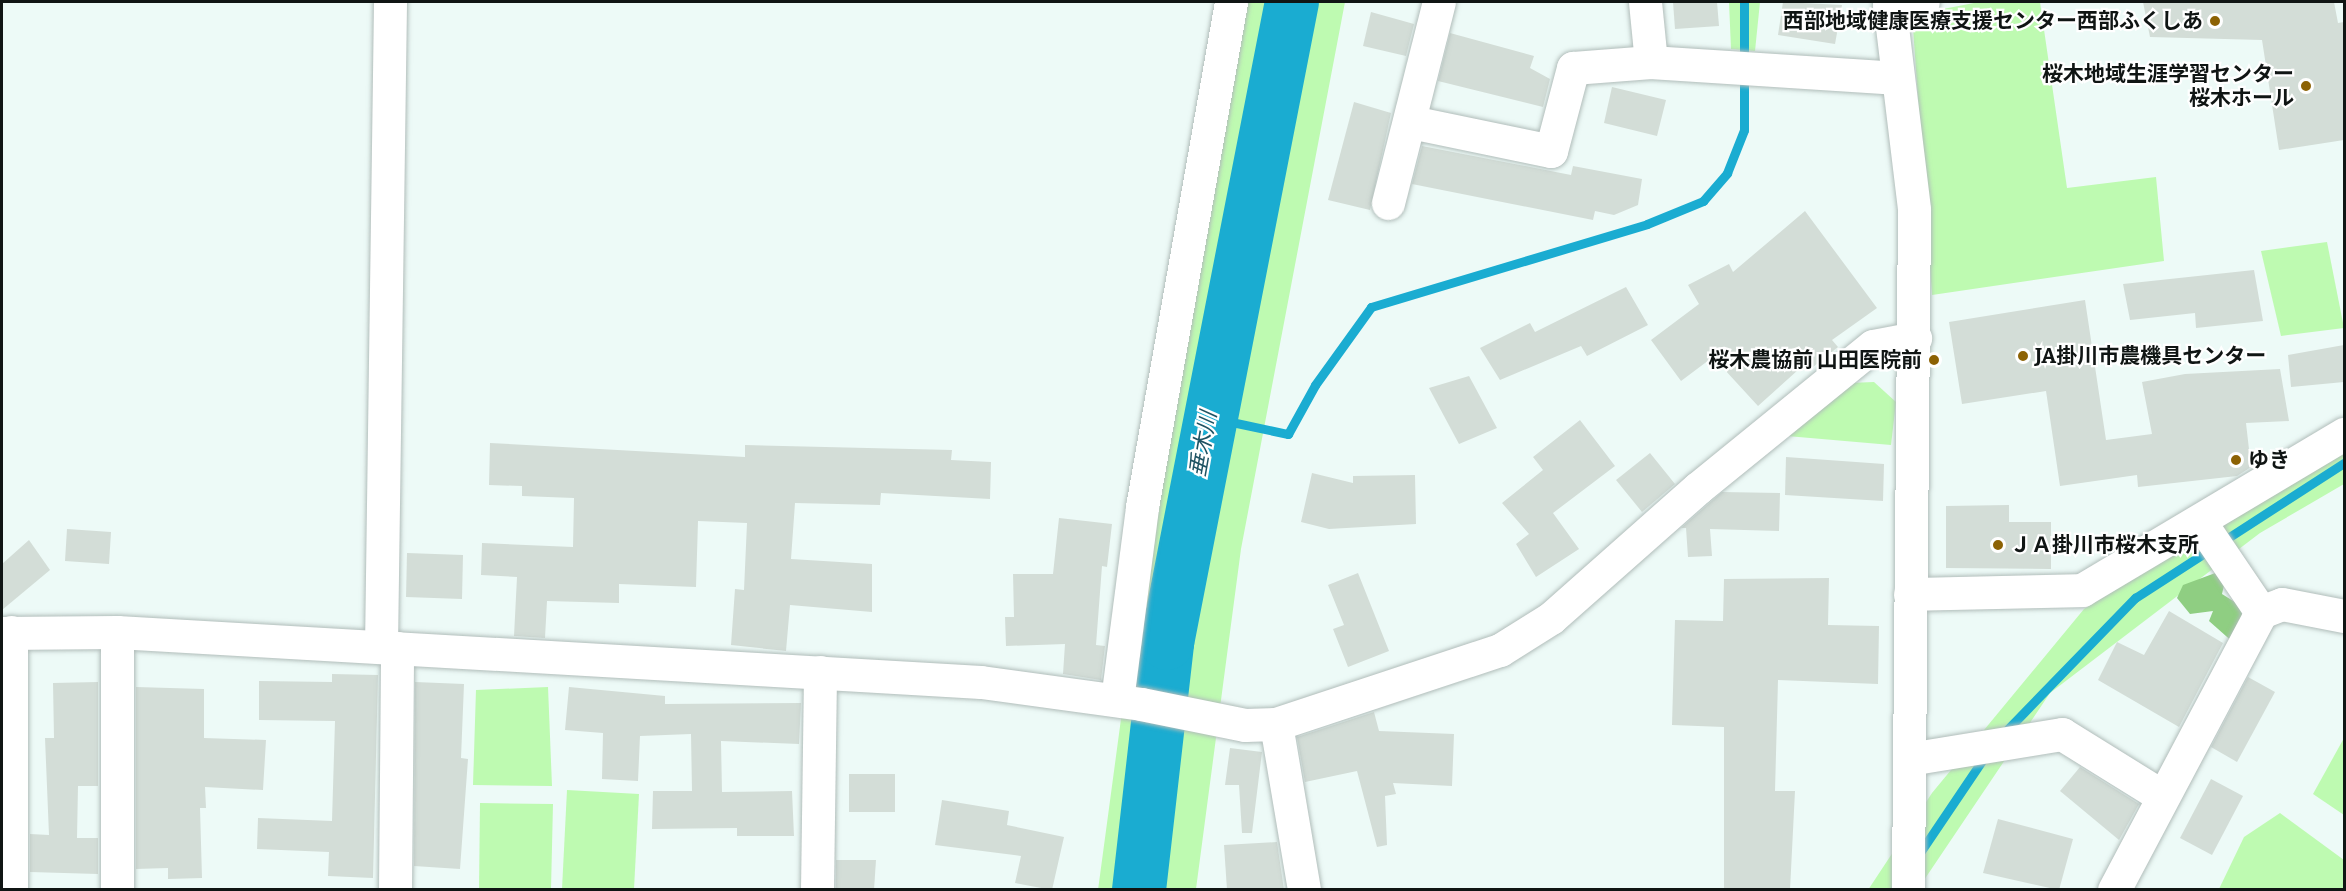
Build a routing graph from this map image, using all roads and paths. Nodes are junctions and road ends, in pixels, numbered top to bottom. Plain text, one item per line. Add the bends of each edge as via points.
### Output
1 (390, 2) edge
2 (1231, 2) edge
3 (1439, 2) edge
4 (1645, 2) edge
5 (1923, 2) edge
6 (1889, 4) edge
7 (1651, 62) junction
8 (1897, 78) junction
9 (1411, 122) junction
10 (1388, 203) dead end
11 (1914, 338) junction
12 (2344, 434) edge
13 (2202, 525) junction
14 (1910, 594) junction
15 (2261, 612) junction
16 (2344, 616) edge
17 (117, 632) junction
18 (6, 633) edge
19 (389, 648) junction
20 (820, 672) junction
21 (1129, 702) junction
22 (1276, 724) junction
23 (1909, 759) junction
24 (2162, 796) junction
25 (11, 890) edge
26 (117, 890) edge
27 (395, 890) edge
28 (817, 890) edge
29 (1304, 890) edge
30 (1908, 890) edge
31 (2114, 890) edge

1 - 19 street
2 - 21 street via 1142,507
3 - 9 street
4 - 7 street
5 - 6 street
6 - 8 street
7 - 8 street
7 - 9 street via 1573,68 1551,151
8 - 11 street via 1914,210
9 - 10 street
11 - 14 street
11 - 22 street via 1873,346 1698,488 1551,618 1500,650
12 - 13 street
13 - 14 street via 2082,590
13 - 15 street
14 - 23 street
15 - 16 street via 2282,604
15 - 24 street
17 - 18 street
17 - 19 street
17 - 26 street
18 - 25 street
19 - 20 street
19 - 27 street
20 - 21 street via 981,682
20 - 28 street
21 - 22 street via 1245,725
22 - 29 street
23 - 24 street via 2032,735 2062,734
23 - 30 street
24 - 31 street

